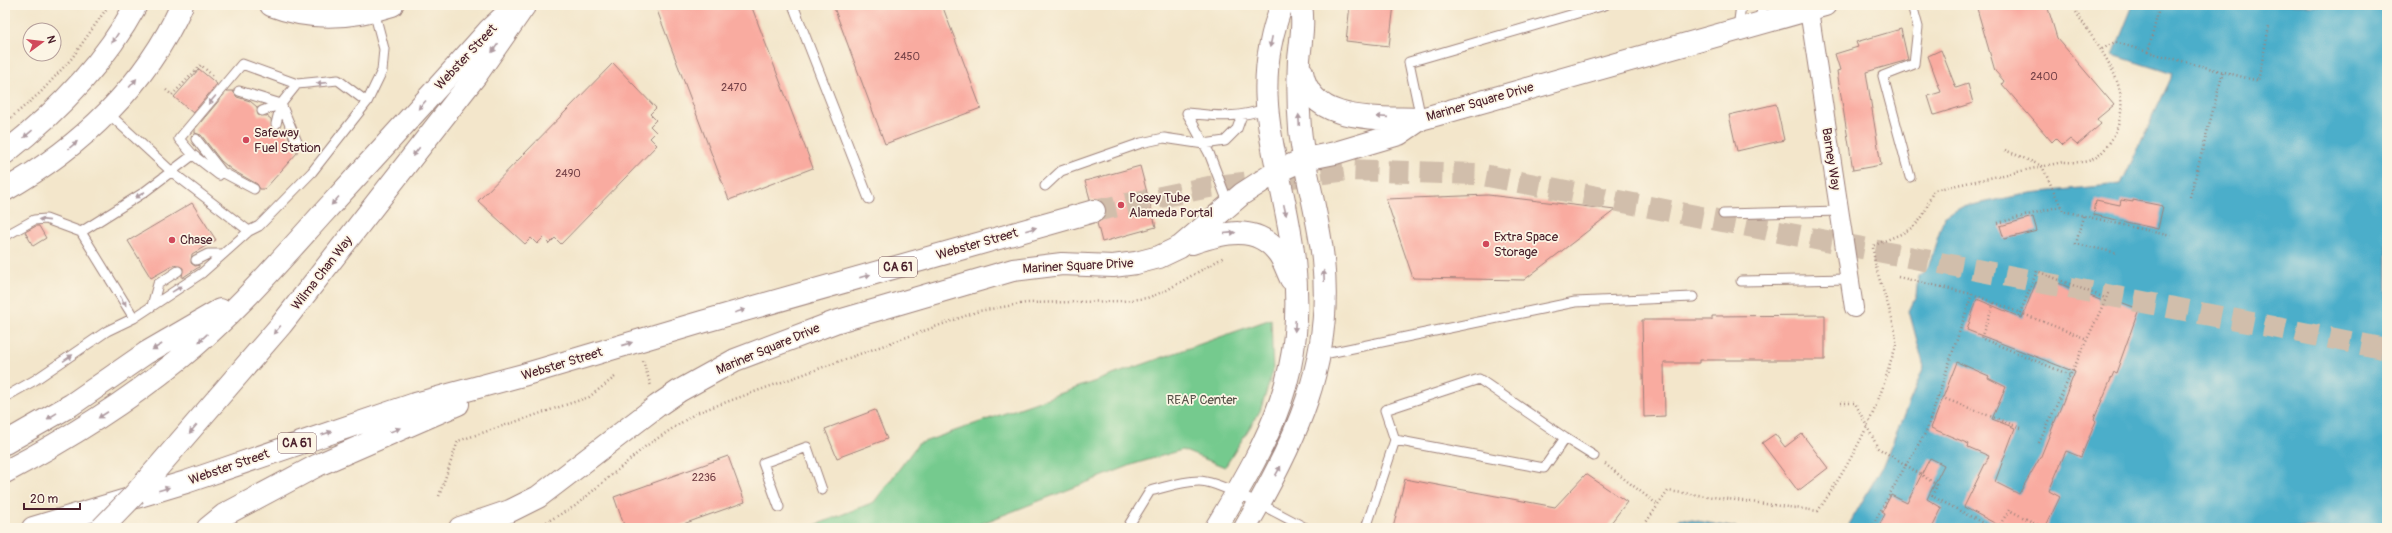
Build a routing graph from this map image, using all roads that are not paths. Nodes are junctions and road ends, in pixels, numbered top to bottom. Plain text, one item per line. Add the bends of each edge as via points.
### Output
1 (136, 5) edge
2 (182, 5) edge
3 (271, 5) edge
4 (516, 5) edge
5 (525, 5) edge
6 (793, 5) edge
7 (1282, 5) edge
8 (1301, 5) edge
9 (1606, 5) edge
10 (1741, 5) edge
11 (1912, 5) edge
12 (1817, 7) edge
13 (383, 8) edge
14 (330, 11) edge
15 (1761, 14) edge
16 (1738, 28) junction
17 (1300, 57) junction
18 (297, 84) junction
19 (239, 91) dead end
20 (251, 101) dead end
21 (367, 102) junction
22 (281, 104) junction
23 (1266, 108) junction
24 (262, 111) dead end
25 (108, 113) junction
26 (1242, 115) junction
27 (1421, 119) junction
28 (276, 124) dead end
29 (288, 134) dead end
30 (196, 139) dead end
31 (297, 142) dead end
32 (1204, 144) junction
33 (208, 150) dead end
34 (5, 153) edge
35 (193, 155) junction
36 (1305, 159) junction
37 (220, 160) dead end
38 (172, 172) junction
39 (222, 172) junction
40 (1276, 172) junction
41 (235, 173) dead end
42 (1910, 177) dead end
43 (250, 186) dead end
44 (1045, 186) dead end
45 (5, 190) edge
46 (869, 199) dead end
47 (1229, 206) junction
48 (1094, 211) tunnel mouth
49 (1839, 211) junction
50 (1723, 214) dead end
51 (249, 231) junction
52 (81, 232) junction
53 (5, 236) edge
54 (1180, 247) junction
55 (223, 254) junction
56 (196, 260) dead end
57 (178, 271) dead end
58 (1849, 279) junction
59 (1741, 281) dead end
60 (1296, 287) junction
61 (251, 292) junction
62 (1693, 297) dead end
63 (152, 306) junction
64 (1854, 308) dead end
65 (134, 318) junction
66 (1319, 355) junction
67 (523, 376) junction
68 (5, 397) edge
69 (1565, 438) junction
70 (1395, 440) junction
71 (5, 443) edge
72 (1594, 456) road end
73 (5, 472) edge
74 (283, 483) junction
75 (822, 490) dead end
76 (1236, 494) junction
77 (1259, 504) junction
78 (779, 507) dead end
79 (33, 528) edge
80 (102, 528) edge
81 (208, 528) edge
82 (229, 528) edge
83 (460, 528) edge
84 (1130, 528) edge
85 (1216, 528) edge
86 (1245, 528) edge
87 (1306, 528) edge
88 (1366, 528) edge

1 -> 34 street via 108,48 69,96
25 -> 2 street via 155,54
3 - 14 street via 308,16
4 -> 61 street, Webster Street via 490,29
5 -> 80 street, Wilma Chan Way, bridge via 477,74 310,288 210,410
6 - 46 lane
7 -> 23 street via 1270,44 1266,68
8 - 17 street via 1304,22
9 - 27 lane via 1409,62
10 - 16 lane
11 - 42 lane via 1918,27 1914,64 1882,76
12 - 15 street, Mariner Square Drive
12 - 49 street, Barney Way
13 - 14 street
13 - 21 lane via 382,71
15 - 16 street, Mariner Square Drive
16 - 27 street, Mariner Square Drive
27 -> 17 street via 1352,115 1323,106 1311,96 1304,82
36 -> 17 street via 1298,102
21 -> 18 lane via 338,80
18 - 22 lane
18 -> 35 lane via 242,64 179,138
19 - 22 lane
20 - 22 lane
21 - 51 lane via 312,172 259,226
22 - 24 lane
22 - 28 lane
22 - 29 lane
22 - 31 lane
23 - 26 lane
23 - 40 street
25 - 38 lane
45 -> 25 street via 62,154
26 - 32 lane via 1236,129 1225,141
26 - 32 lane via 1230,117 1187,114
27 - 36 street, Mariner Square Drive via 1399,134
30 - 39 lane
32 - 44 lane via 1164,138 1141,143 1061,170
32 - 47 lane
33 - 39 lane
35 - 38 lane
35 - 39 lane via 219,176
36 - 40 street, Mariner Square Drive
66 -> 36 street via 1325,294 1323,260
37 - 39 lane
38 - 51 lane
38 -> 52 lane
39 - 41 lane
39 - 43 lane
40 - 47 street, Mariner Square Drive
40 -> 60 street via 1290,233
47 - 54 street, Mariner Square Drive
67 -> 48 street, Webster Street / CA 61 via 636,341
49 - 50 lane
49 - 58 street, Barney Way
51 - 55 lane
52 -> 53 lane via 46,219 34,220
52 -> 65 lane
54 -> 60 street via 1218,234 1246,232 1270,244 1280,255
54 - 83 street, Mariner Square Drive via 1159,257 1136,263 1113,266 1062,264 1013,270 835,322 735,360 657,406 538,497 510,511
55 - 56 lane via 208,254
63 -> 55 lane via 202,273
57 - 63 lane via 158,284
58 - 59 lane
58 - 64 street, Barney Way
60 -> 76 street via 1293,357 1288,380 1272,429
61 -> 71 street via 146,353 71,405
61 -> 73 street, Webster Street via 184,355 135,393 71,435
62 - 66 lane via 1575,302
63 - 65 lane
68 -> 65 lane via 36,380 107,331
77 -> 66 street via 1293,440 1305,411
74 -> 67 street via 359,446
79 -> 67 street, Webster Street / CA 61 via 186,482 415,404
69 - 70 lane via 1544,468
69 - 70 lane via 1479,379 1385,410
69 - 72 lane
70 - 88 lane
74 - 81 street via 224,515
74 - 82 street
75 - 78 lane via 807,447 763,463
76 - 77 lane
76 - 84 lane via 1200,481 1150,491 1129,525
76 - 85 street
77 - 86 street
77 - 87 lane

